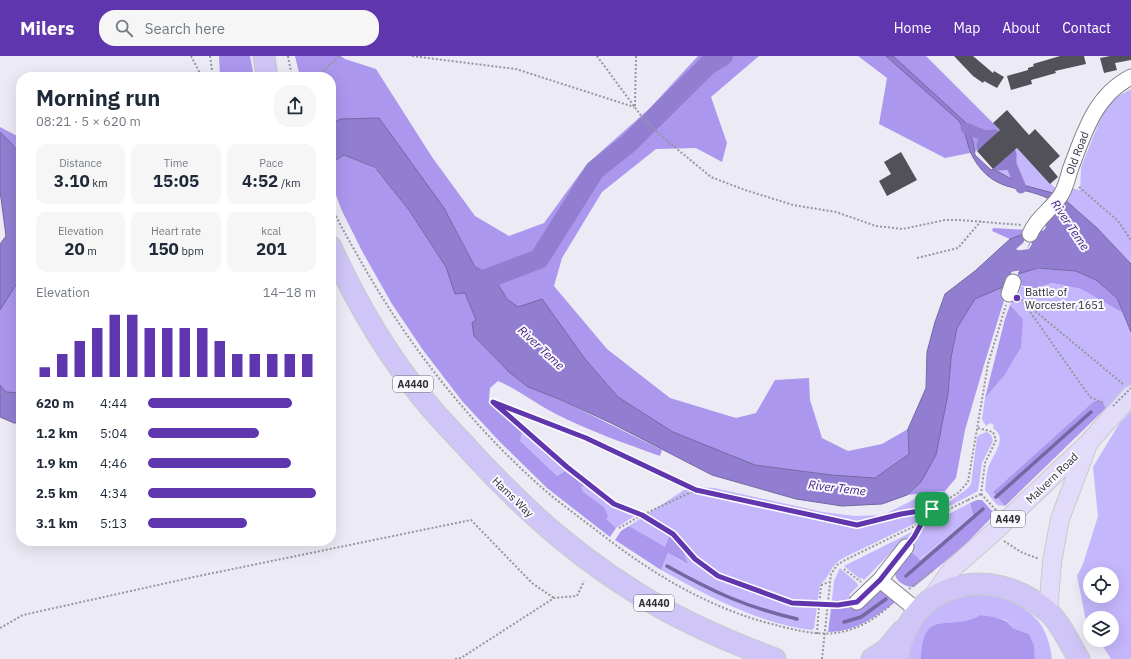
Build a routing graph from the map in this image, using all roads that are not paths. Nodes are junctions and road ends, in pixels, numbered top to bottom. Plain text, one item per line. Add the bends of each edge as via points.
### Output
1 (264, 56) edge
2 (266, 72) edge
3 (1131, 78) edge
4 (1032, 230) road end
5 (336, 239) edge
6 (1131, 395) edge
7 (1089, 442) junction
8 (906, 547) road end
9 (875, 585) junction
10 (857, 602) road end
11 (919, 612) junction
12 (1054, 620) junction
13 (775, 659) edge
14 (872, 659) edge
15 (897, 659) edge
16 (1062, 659) edge
17 (1079, 659) edge

1 - 2 highway
3 - 4 street, Old Road via 1121,82 1106,94 1092,116 1074,179
5 - 13 highway, Hams Way / A4440 via 346,280 378,335 425,401 496,480 544,526 589,562 666,611 711,634
6 - 7 main road, Malvern Road / A449 via 1113,407
7 - 11 main road, Malvern Road / A449 via 952,569
7 - 12 main road, Malvern Road / A449 via 1060,519 1052,562
8 - 9 street
9 - 10 street
9 - 11 street via 900,597
11 - 12 highway via 952,588 966,584 993,585 1022,594
11 - 14 highway via 886,650
11 - 15 highway via 899,644
12 - 16 highway
12 - 17 highway

